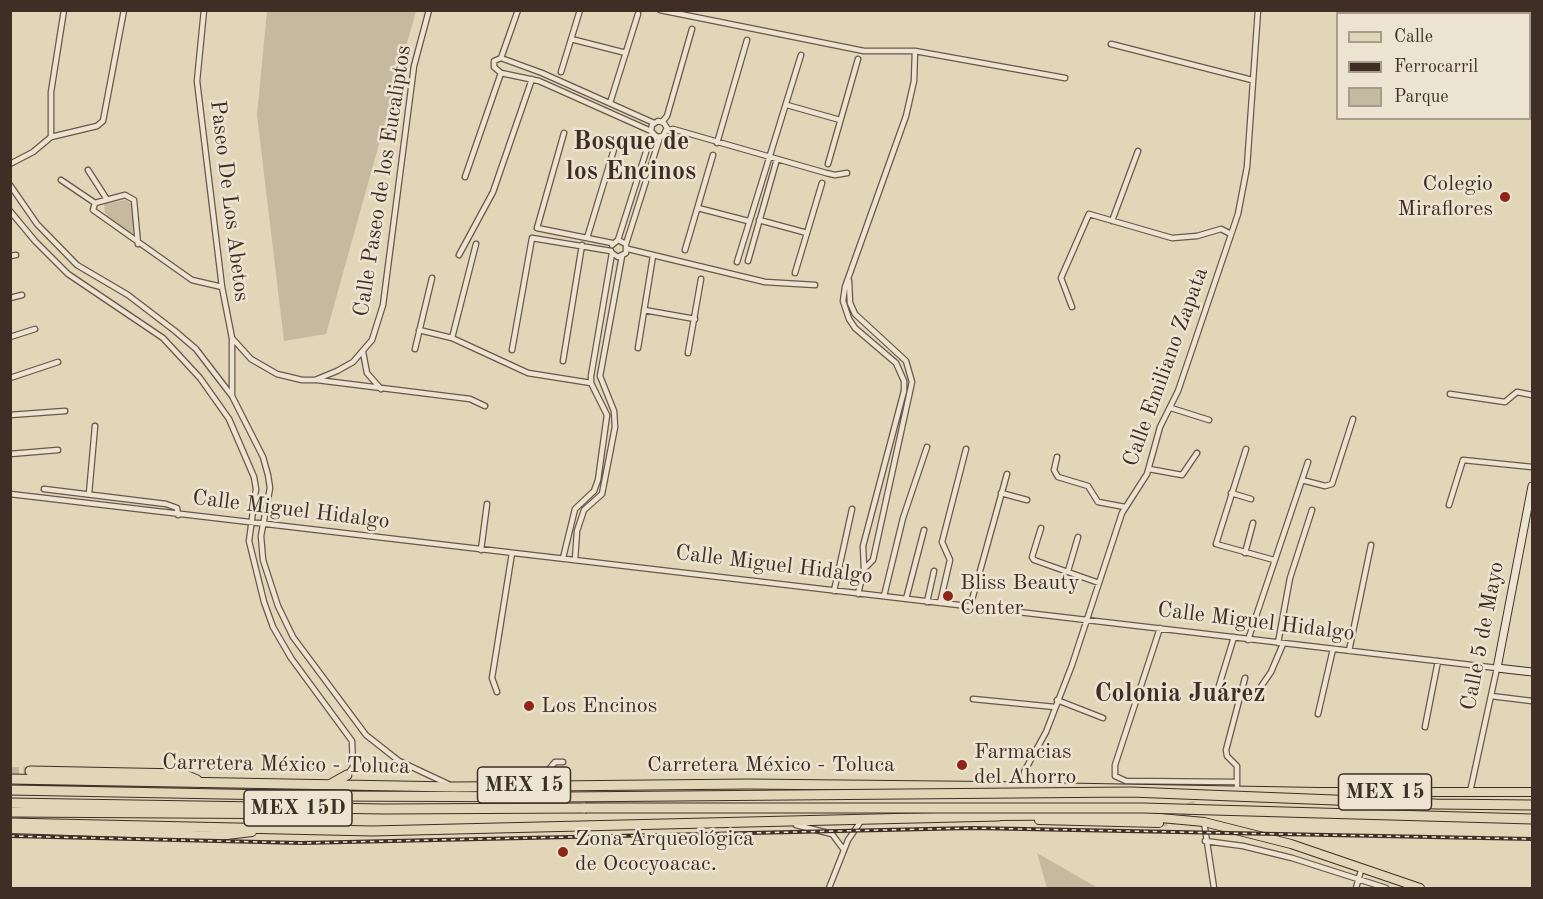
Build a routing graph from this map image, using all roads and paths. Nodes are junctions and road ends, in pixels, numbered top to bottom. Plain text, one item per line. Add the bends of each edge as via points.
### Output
1 (64, 10) edge
2 (124, 10) edge
3 (204, 10) edge
4 (429, 10) edge
5 (518, 10) edge
6 (580, 10) edge
7 (660, 10) edge
8 (1258, 10) edge
9 (638, 14) dead end
10 (692, 29) dead end
11 (571, 39) junction
12 (747, 40) dead end
13 (1111, 44) dead end
14 (915, 51) junction
15 (626, 53) junction
16 (801, 55) dead end
17 (501, 58) junction
18 (858, 59) dead end
19 (535, 71) junction
20 (561, 72) dead end
21 (501, 73) junction
22 (1065, 78) dead end
23 (532, 79) junction
24 (1252, 80) junction
25 (601, 100) junction
26 (610, 104) junction
27 (787, 105) junction
28 (597, 108) junction
29 (840, 120) junction
30 (662, 122) junction
31 (654, 123) junction
32 (667, 130) junction
33 (564, 132) dead end
34 (652, 132) junction
35 (51, 137) junction
36 (660, 137) junction
37 (717, 143) junction
38 (615, 146) dead end
39 (1138, 151) dead end
40 (713, 155) dead end
41 (769, 157) junction
42 (777, 159) junction
43 (10, 164) edge
44 (828, 164) dead end
45 (88, 170) dead end
46 (846, 173) dead end
47 (465, 177) dead end
48 (61, 180) dead end
49 (822, 183) dead end
50 (10, 185) edge
51 (106, 198) junction
52 (95, 203) junction
53 (698, 208) junction
54 (10, 211) edge
55 (759, 220) junction
56 (748, 221) junction
57 (1112, 221) junction
58 (807, 233) junction
59 (1232, 234) junction
60 (588, 237) junction
61 (618, 240) junction
62 (612, 243) junction
63 (138, 244) junction
64 (476, 244) dead end
65 (582, 245) junction
66 (627, 247) junction
67 (685, 250) dead end
68 (611, 252) junction
69 (459, 255) dead end
70 (622, 256) junction
71 (653, 256) junction
72 (748, 261) dead end
73 (737, 262) dead end
74 (77, 265) junction
75 (795, 273) dead end
76 (68, 274) junction
77 (849, 275) junction
78 (432, 278) dead end
79 (701, 279) dead end
80 (815, 285) dead end
81 (222, 287) junction
82 (22, 295) dead end
83 (10, 298) edge
84 (1072, 308) dead end
85 (644, 310) junction
86 (694, 319) junction
87 (35, 329) dead end
88 (419, 330) junction
89 (10, 337) edge
90 (232, 338) junction
91 (452, 338) junction
92 (887, 344) junction
93 (638, 348) dead end
94 (415, 349) dead end
95 (512, 350) dead end
96 (363, 352) junction
97 (688, 353) dead end
98 (58, 362) dead end
99 (564, 362) dead end
100 (896, 363) junction
101 (10, 378) edge
102 (315, 380) junction
103 (591, 383) junction
104 (381, 389) junction
105 (1450, 394) dead end
106 (1533, 395) edge
107 (232, 396) junction
108 (609, 399) junction
109 (602, 402) junction
110 (485, 406) dead end
111 (1171, 408) junction
112 (64, 411) dead end
113 (10, 415) edge
114 (1353, 419) dead end
115 (1209, 420) dead end
116 (95, 426) dead end
117 (927, 447) dead end
118 (966, 449) dead end
119 (1246, 449) dead end
120 (58, 450) dead end
121 (1197, 453) dead end
122 (10, 454) edge
123 (1057, 458) dead end
124 (1308, 462) dead end
125 (1533, 466) edge
126 (1149, 470) junction
127 (1007, 474) dead end
128 (1302, 480) junction
129 (1533, 486) edge
130 (270, 488) junction
131 (44, 489) dead end
132 (256, 489) junction
133 (1001, 493) junction
134 (1231, 493) junction
135 (10, 494) edge
136 (89, 494) junction
137 (1251, 499) dead end
138 (1027, 500) dead end
139 (487, 504) dead end
140 (1449, 505) dead end
141 (1125, 507) junction
142 (852, 509) dead end
143 (1312, 510) dead end
144 (178, 515) junction
145 (572, 520) junction
146 (579, 522) junction
147 (1253, 523) dead end
148 (250, 524) junction
149 (263, 525) junction
150 (1041, 528) dead end
151 (924, 530) dead end
152 (1078, 537) dead end
153 (566, 544) junction
154 (1371, 545) dead end
155 (575, 546) junction
156 (482, 550) junction
157 (512, 553) junction
158 (1245, 553) junction
159 (563, 558) junction
160 (575, 560) junction
161 (1274, 560) junction
162 (864, 568) junction
163 (934, 571) dead end
164 (1068, 571) junction
165 (1099, 583) junction
166 (834, 591) junction
167 (858, 594) junction
168 (884, 596) junction
169 (906, 599) junction
170 (927, 602) junction
171 (940, 603) junction
172 (970, 607) junction
173 (1089, 620) junction
174 (1160, 628) junction
175 (1234, 637) junction
176 (1248, 640) junction
177 (1281, 643) junction
178 (1333, 650) junction
179 (1349, 651) junction
180 (1438, 661) junction
181 (1497, 668) junction
182 (1533, 672) edge
183 (1245, 678) dead end
184 (1260, 688) dead end
185 (1218, 689) dead end
186 (497, 692) dead end
187 (1491, 696) junction
188 (973, 699) dead end
189 (1058, 700) junction
190 (1533, 700) edge
191 (1055, 706) junction
192 (1318, 714) dead end
193 (1103, 718) dead end
194 (1425, 727) dead end
195 (563, 762) dead end
196 (30, 771) tunnel mouth
197 (347, 775) joint
198 (10, 779) edge
199 (202, 783) junction
200 (537, 784) junction
201 (330, 785) junction
202 (1237, 785) junction
203 (1162, 786) dead end
204 (454, 787) junction
205 (1026, 787) junction
206 (1037, 787) junction
207 (10, 790) edge
208 (1470, 792) junction
209 (1533, 792) edge
210 (10, 803) edge
211 (1533, 805) edge
212 (384, 809) junction
213 (10, 812) edge
214 (999, 816) junction
215 (864, 818) junction
216 (1533, 819) edge
217 (772, 820) junction
218 (1204, 822) junction
219 (10, 823) edge
220 (1159, 823) tunnel mouth
221 (10, 829) edge
222 (262, 830) junction
223 (1205, 841) junction
224 (844, 850) junction
225 (1362, 867) junction
226 (1358, 879) junction
227 (829, 888) edge
228 (1214, 888) edge
229 (1356, 888) edge
230 (1386, 888) edge
231 (1420, 888) edge

1 - 35 street via 51,92
2 - 35 street via 102,121 97,126
3 - 81 street, Paseo De Los Abetos via 197,81
4 - 96 street, Calle Paseo de los Eucaliptos via 410,88 384,305 379,325
5 - 17 street
6 - 11 street
7 - 14 street via 864,51
8 - 24 street, Calle Emiliano Zapata
9 - 15 street
10 - 30 street
11 - 15 street
11 - 20 street
12 - 37 street
13 - 24 street
14 - 22 street
14 - 77 street via 909,106
15 - 26 street
16 - 27 street
17 - 19 street
17 - 21 street via 493,64
18 - 29 street
19 - 23 street
19 - 25 street
21 - 23 street
21 - 47 street
23 - 28 street
23 - 69 street via 493,192
24 - 59 street, Calle Emiliano Zapata via 1247,167
25 - 26 street
25 - 28 street
26 - 31 street
27 - 29 street
27 - 41 street
28 - 34 street
29 - 44 street
30 - 31 street
30 - 32 street
31 - 34 street
32 - 36 street
32 - 37 street
33 - 60 street via 537,228
34 - 36 street
34 - 61 street
35 - 43 street
36 - 66 street
37 - 41 street
38 - 60 street
39 - 57 street
40 - 53 street
41 - 42 street
41 - 56 street
42 - 46 street via 835,176
42 - 55 street
45 - 51 street
48 - 52 street
49 - 58 street
50 - 74 street via 37,224
51 - 52 street
51 - 63 street via 125,195 134,200
52 - 63 street via 93,210
53 - 56 street
53 - 67 street
54 - 76 street
55 - 58 street
55 - 72 street
56 - 73 street
57 - 59 street via 1172,238 1197,236 1216,229
57 - 84 street via 1087,216 1061,278
58 - 75 street
59 - 111 street, Calle Emiliano Zapata
60 - 62 street
61 - 62 street
61 - 66 street
62 - 68 street
63 - 81 street via 192,280
64 - 91 street
65 - 68 street
65 - 95 street via 533,237
65 - 99 street
66 - 70 street
66 - 71 street
68 - 70 street
68 - 103 street
70 - 108 street via 600,376
71 - 80 street via 765,282
71 - 85 street
74 - 76 street
74 - 107 street via 176,330
76 - 132 street via 142,322 184,359 229,419 250,464
77 - 92 street via 850,303 855,314
77 - 100 street via 843,301 849,319
78 - 88 street
79 - 86 street
81 - 90 street, Paseo De Los Abetos
82 - 83 street
85 - 86 street
85 - 93 street
86 - 97 street
87 - 89 street
88 - 91 street
88 - 94 street
90 - 102 street, Calle Paseo de los Eucaliptos via 251,358 277,374
90 - 107 street, Paseo De Los Abetos
91 - 103 street via 528,373
92 - 100 street
92 - 162 street via 899,352 910,369 911,392 873,560
96 - 102 street, Calle Paseo de los Eucaliptos via 345,367
96 - 104 street via 367,373
98 - 101 street
100 - 162 street via 904,391 863,546
102 - 104 street
103 - 109 street
104 - 110 street via 470,399
105 - 106 street via 1505,402 1517,392
107 - 130 street via 263,457
108 - 109 street
108 - 146 street via 615,421 604,488 601,497 584,510
109 - 145 street via 607,422 597,486 578,505
111 - 115 street
111 - 126 street, Calle Emiliano Zapata via 1160,427
112 - 113 street
114 - 128 street via 1332,484
116 - 136 street
117 - 168 street via 903,518
118 - 171 street via 942,542 950,557
119 - 134 street
120 - 122 street
121 - 126 street via 1182,475
123 - 141 street via 1054,470 1058,477 1088,486 1098,501
124 - 128 street
125 - 140 street via 1463,460
126 - 141 street, Calle Emiliano Zapata
127 - 133 street
128 - 161 street
129 - 181 street, Calle 5 de Mayo
130 - 132 street
130 - 149 street
131 - 136 street
132 - 148 street
133 - 138 street
133 - 172 street
134 - 137 street
134 - 158 street via 1216,544
135 - 144 street, Calle Miguel Hidalgo
136 - 144 street via 166,504 177,508
139 - 156 street
141 - 165 street, Calle Emiliano Zapata
142 - 166 street
143 - 177 street via 1290,578
144 - 148 street, Calle Miguel Hidalgo
145 - 146 street
145 - 153 street
146 - 155 street
147 - 158 street
148 - 149 street, Calle Miguel Hidalgo
148 - 197 street via 254,569 273,627 352,741 353,767
149 - 156 street, Calle Miguel Hidalgo
149 - 204 street via 264,560 278,606 293,637 330,689 366,735 382,748 399,761
150 - 164 street via 1033,559
151 - 169 street
152 - 164 street
153 - 155 street
153 - 159 street
154 - 179 street
155 - 160 street
156 - 157 street, Calle Miguel Hidalgo
157 - 159 street, Calle Miguel Hidalgo
157 - 186 street via 492,678
158 - 161 street
159 - 160 street, Calle Miguel Hidalgo
160 - 166 street, Calle Miguel Hidalgo
161 - 176 street
162 - 167 street
163 - 170 street
164 - 165 street
165 - 173 street, Calle Emiliano Zapata
166 - 167 street, Calle Miguel Hidalgo
167 - 168 street, Calle Miguel Hidalgo
168 - 169 street, Calle Miguel Hidalgo
169 - 170 street, Calle Miguel Hidalgo
170 - 171 street, Calle Miguel Hidalgo
171 - 172 street, Calle Miguel Hidalgo
172 - 173 street, Calle Miguel Hidalgo
173 - 174 street, Calle Miguel Hidalgo
173 - 189 street, Calle Emiliano Zapata
174 - 175 street, Calle Miguel Hidalgo
174 - 202 street via 1115,765 1115,776 1126,781
175 - 176 street, Calle Miguel Hidalgo
175 - 185 street
176 - 177 street, Calle Miguel Hidalgo
177 - 178 street, Calle Miguel Hidalgo
177 - 184 street via 1275,665
178 - 179 street, Calle Miguel Hidalgo
178 - 192 street
179 - 180 street, Calle Miguel Hidalgo
180 - 181 street, Calle Miguel Hidalgo
180 - 194 street
181 - 182 street, Calle Miguel Hidalgo
181 - 187 street, Calle 5 de Mayo
183 - 202 street via 1226,750 1237,766
187 - 190 street
187 - 208 street, Calle 5 de Mayo
188 - 191 street
189 - 191 street, Calle Emiliano Zapata
189 - 193 street
191 - 205 street, Calle Emiliano Zapata via 1024,772
195 - 200 street via 555,762
196 - 199 highway via 183,774
197 - 201 highway
198 - 199 highway, Carretera México - Toluca / MEX 15
199 - 201 highway, Carretera México - Toluca / MEX 15
200 - 204 highway, Carretera México - Toluca / MEX 15
200 - 205 highway, Carretera México - Toluca / MEX 15
201 - 204 highway, Carretera México - Toluca / MEX 15
202 - 206 main road, Carretera México - Toluca / MEX 15
202 - 208 main road, Carretera México - Toluca / MEX 15
203 - 206 main road
205 - 206 highway, Carretera México - Toluca / MEX 15
207 - 211 highway, MEX 15D, bridge via 329,796 1131,792
208 - 209 main road, Carretera México - Toluca / MEX 15
210 - 212 highway, MEX 15D
212 - 213 highway via 318,815
212 - 216 highway, MEX 15D, bridge via 1143,808
214 - 215 highway, MEX 15
214 - 218 main road, MEX 15 via 1128,815
214 - 220 main road
215 - 217 highway, MEX 15
215 - 224 street
217 - 222 highway, MEX 15 via 394,831
217 - 224 street via 825,830 836,837
218 - 223 street
218 - 225 main road, MEX 15
219 - 222 highway, MEX 15
221 - 222 main road via 219,836
223 - 226 street via 1244,846
223 - 228 street
224 - 227 street
225 - 226 street
225 - 231 main road, MEX 15
226 - 229 street
226 - 230 street

